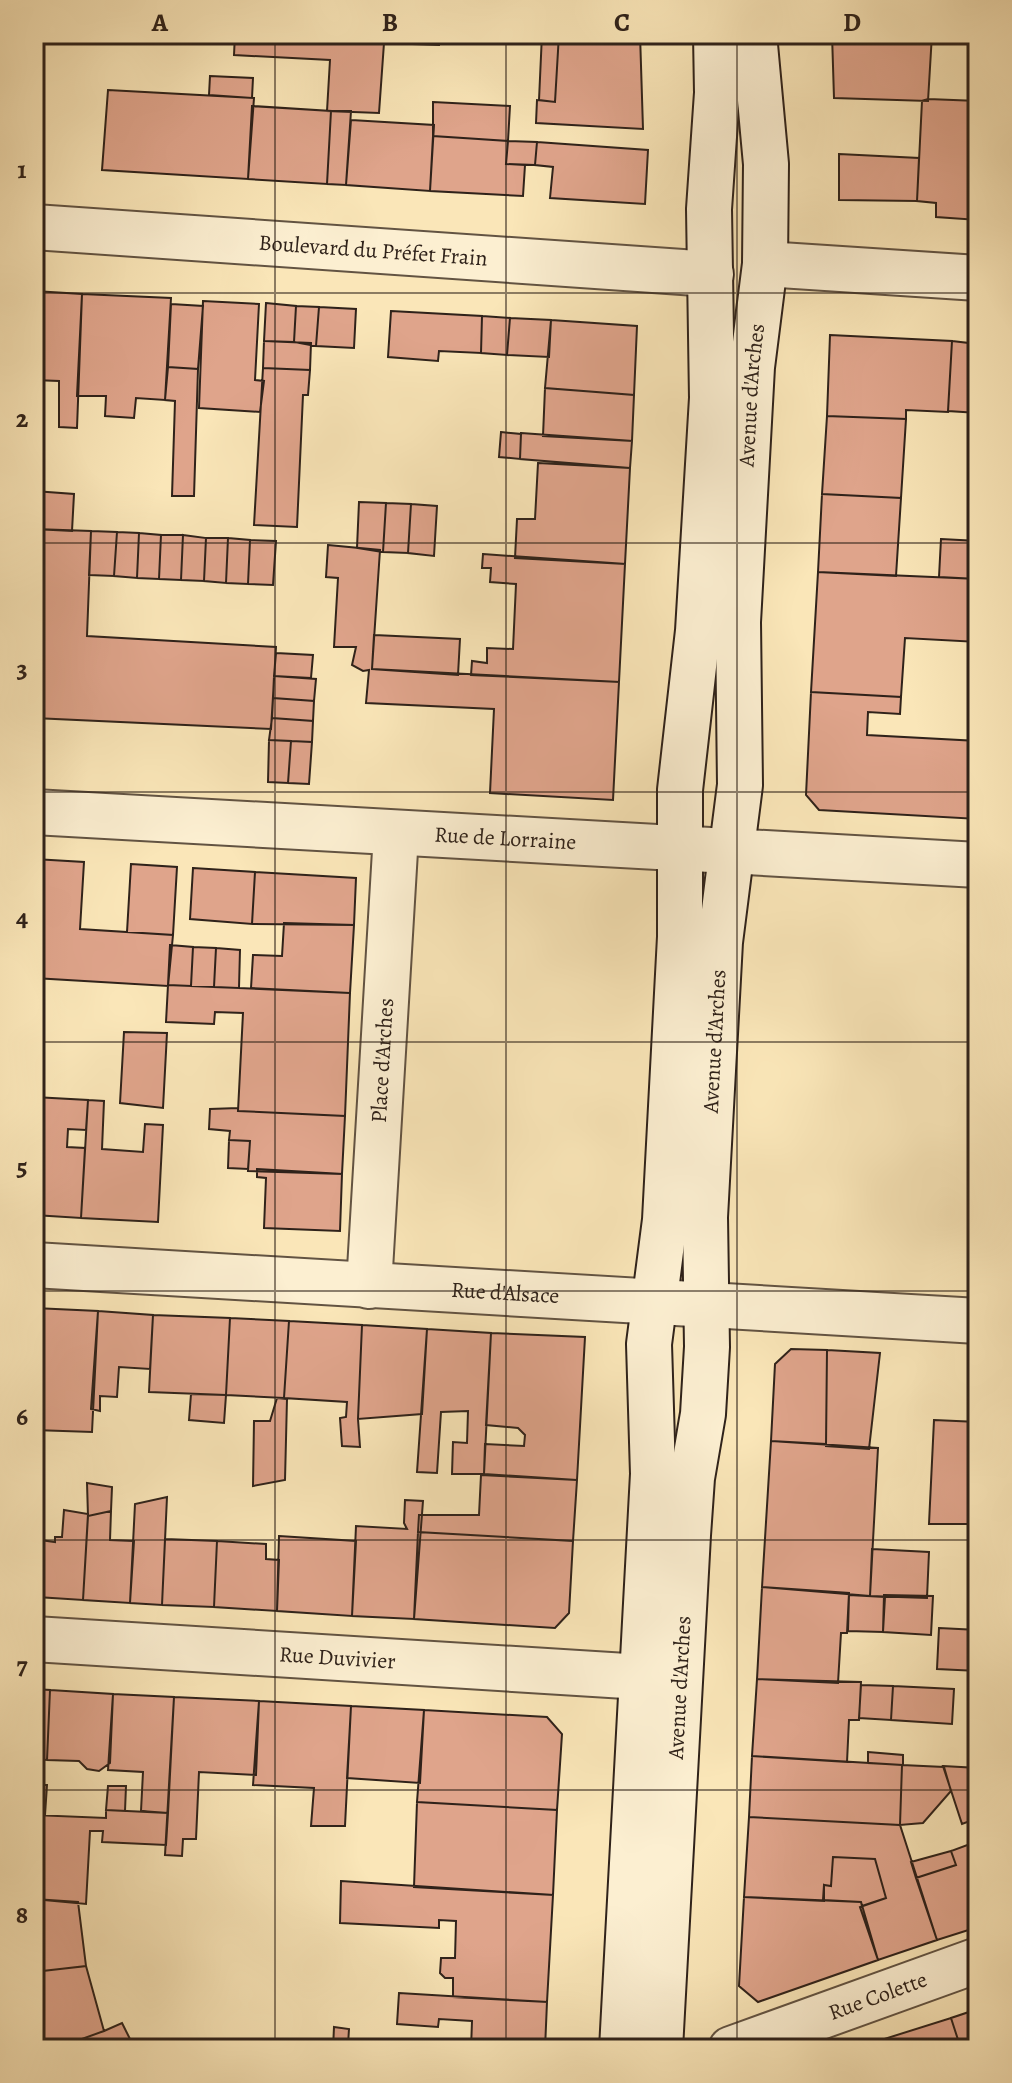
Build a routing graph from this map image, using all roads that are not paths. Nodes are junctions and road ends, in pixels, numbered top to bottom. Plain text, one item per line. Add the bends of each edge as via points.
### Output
1 (716, 34) edge
2 (754, 34) edge
3 (34, 227) edge
4 (765, 264) junction
5 (711, 274) junction
6 (978, 278) edge
7 (34, 812) edge
8 (396, 834) junction
9 (680, 849) junction
10 (732, 851) junction
11 (978, 865) edge
12 (34, 1265) edge
13 (369, 1286) junction
14 (654, 1302) junction
15 (707, 1305) junction
16 (978, 1321) edge
17 (34, 1639) edge
18 (642, 1677) junction
19 (978, 1960) edge
20 (622, 2049) edge
21 (660, 2049) edge
22 (731, 2049) edge

1 - 5 street, Avenue d'Arches
2 - 4 street, Avenue d'Arches via 766,164
3 - 5 street, Boulevard du Préfet Frain
4 - 6 street
4 - 10 street, Avenue d'Arches via 752,367 738,622 741,752
5 - 9 street, Avenue d'Arches via 712,398
7 - 8 street, Rue de Lorraine
8 - 9 street, Rue de Lorraine
8 - 13 street, Place d'Arches
9 - 10 street, Rue de Lorraine
9 - 14 street, Avenue d'Arches via 675,1062
10 - 11 street, Rue de Lorraine
10 - 15 street, Avenue d'Arches via 720,942 705,1217
12 - 13 street, Rue d'Alsace
13 - 14 street, Rue d'Alsace
14 - 15 street, Rue d'Alsace
14 - 18 street, Avenue d'Arches via 648,1414 653,1474
15 - 16 street, Rue d'Alsace
15 - 21 street, Avenue d'Arches via 703,1414 688,1535
17 - 18 street, Rue Duvivier
18 - 20 street, Avenue d'Arches
19 - 22 street, Rue Colette

